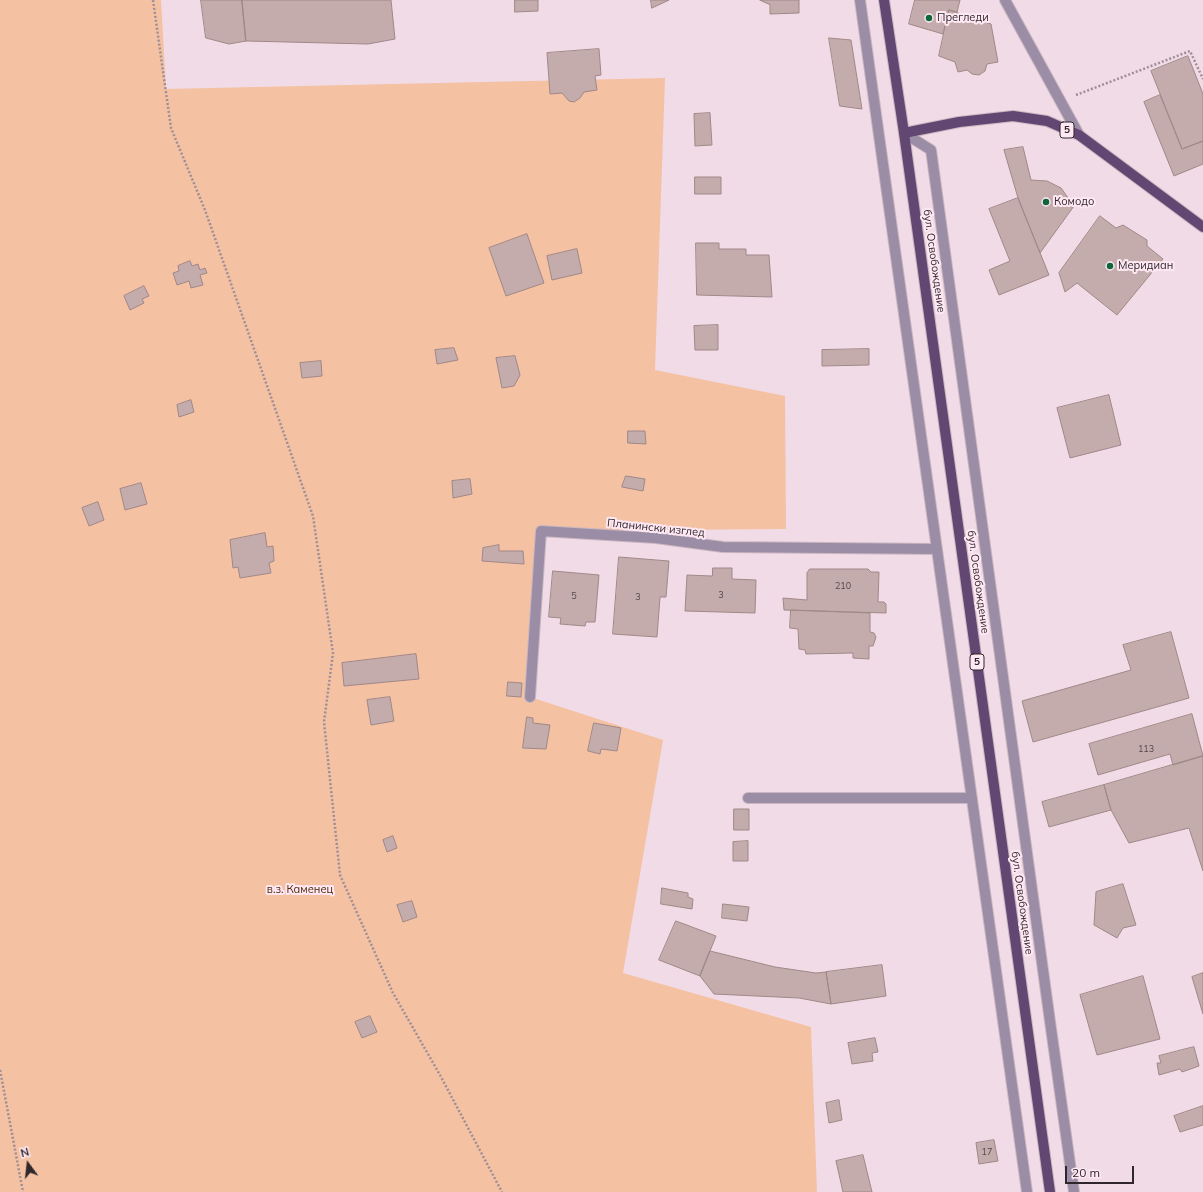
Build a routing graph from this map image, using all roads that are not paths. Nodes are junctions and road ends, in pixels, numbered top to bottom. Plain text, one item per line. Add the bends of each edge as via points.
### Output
1 (860, 0) edge
2 (884, 0) edge
3 (1005, 0) edge
4 (904, 133) junction
5 (1079, 135) junction
6 (1203, 227) edge
7 (936, 549) junction
8 (530, 697) dead end
9 (748, 798) dead end
10 (972, 798) junction
11 (1028, 1192) edge
12 (1050, 1192) edge
13 (1074, 1192) edge

1 - 7 street
2 - 4 main road, бул. Освобождение
3 - 5 street
4 - 5 main road, 5 via 959,122 1013,116 1046,121
4 - 12 main road, бул. Освобождение / 5
4 - 13 street via 931,150 988,583
5 - 6 main road, 5
7 - 8 street, Планински изглед via 723,547 656,538 541,531
7 - 10 street
9 - 10 street
10 - 11 street

